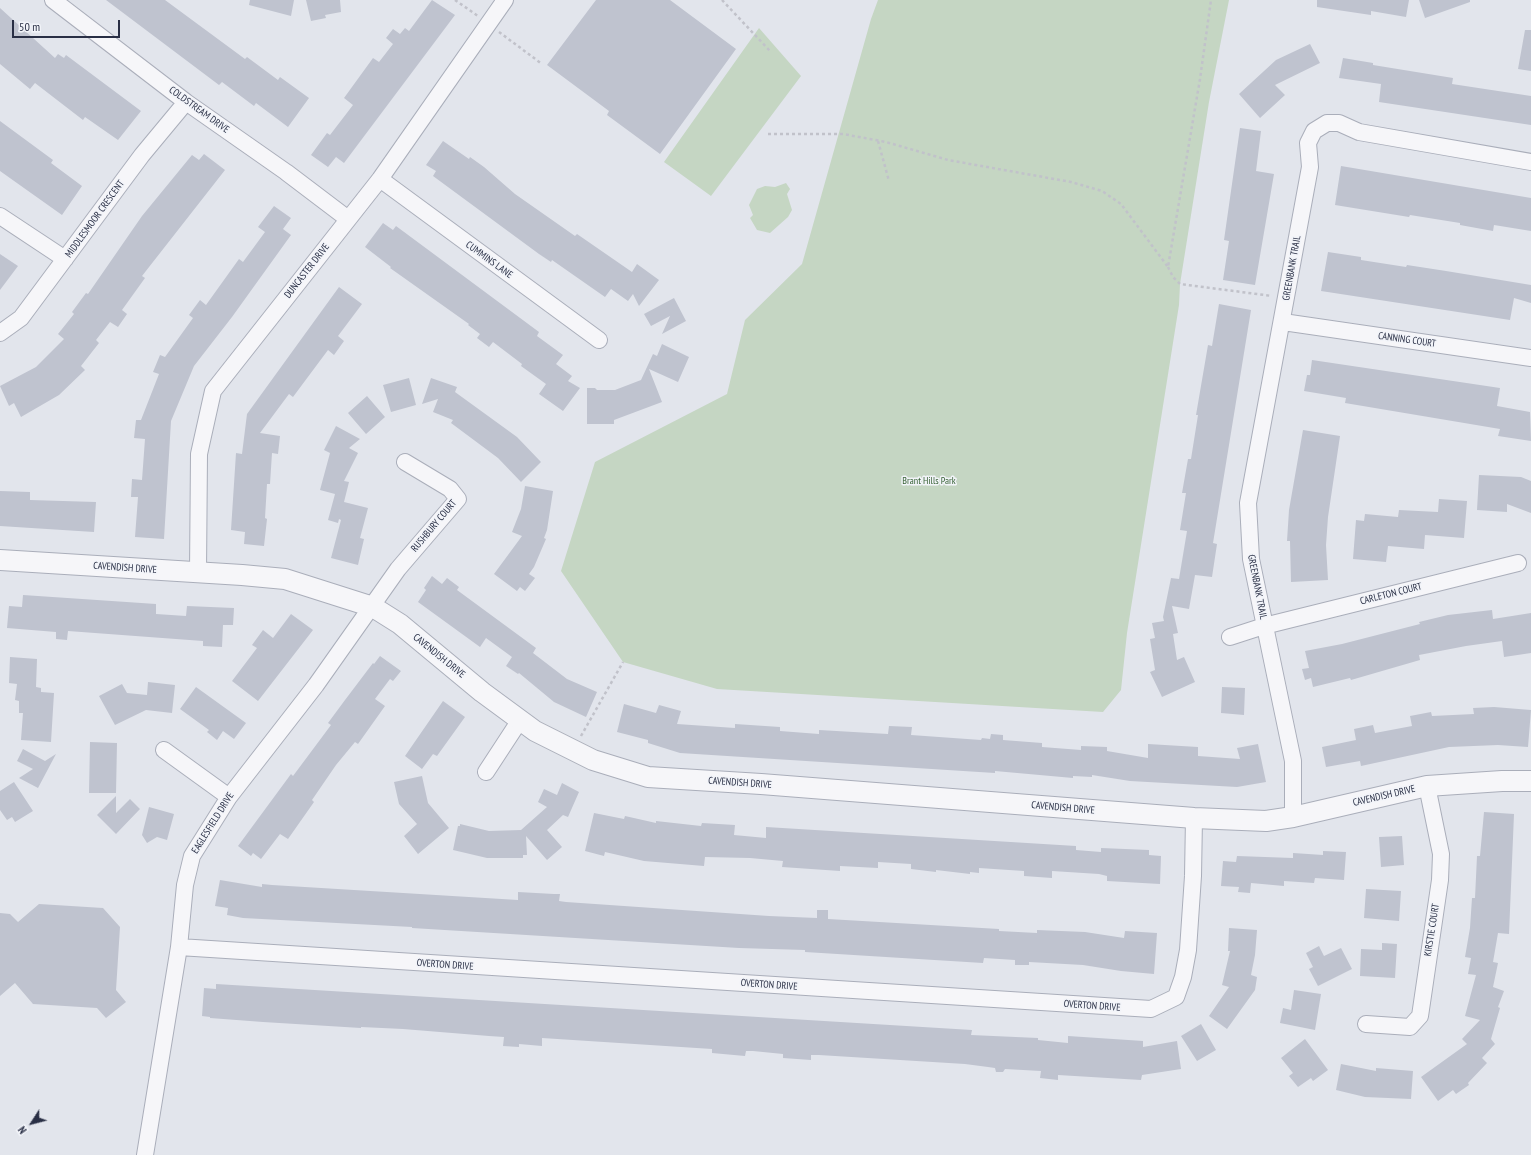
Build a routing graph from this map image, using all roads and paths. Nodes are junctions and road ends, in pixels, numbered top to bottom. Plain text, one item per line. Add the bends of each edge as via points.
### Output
1 (53, 0) edge
2 (505, 0) edge
3 (722, 0) edge
4 (1212, 0) edge
5 (770, 50) dead end
6 (186, 102) junction
7 (768, 134) dead end
8 (878, 140) junction
9 (1531, 162) edge
10 (380, 179) junction
11 (889, 181) dead end
12 (0, 216) edge
13 (348, 219) junction
14 (65, 260) junction
15 (1168, 267) junction
16 (1287, 297) junction
17 (1282, 322) junction
18 (0, 334) edge
19 (599, 340) dead end
20 (1531, 358) edge
21 (405, 462) dead end
22 (0, 560) edge
23 (1518, 563) dead end
24 (198, 572) junction
25 (373, 606) junction
26 (1264, 626) junction
27 (1230, 637) dead end
28 (623, 662) dead end
29 (520, 720) junction
30 (164, 750) dead end
31 (573, 750) junction
32 (486, 772) dead end
33 (1531, 782) edge
34 (1427, 786) junction
35 (229, 797) junction
36 (1293, 817) junction
37 (1194, 818) junction
38 (179, 947) junction
39 (1366, 1024) dead end
40 (145, 1155) edge

1 - 6 street, COLDSTREAM DRIVE
2 - 10 street, DUNCASTER DRIVE
3 - 5 path
4 - 15 path
6 - 13 street, COLDSTREAM DRIVE
6 - 14 street, MIDDLESMOOR CRESCENT via 142,154
7 - 8 path via 842,134
8 - 11 path
8 - 15 path via 948,160 1071,182 1102,191 1121,204
9 - 16 street, GREENBANK TRAIL via 1359,132 1339,123 1327,123 1314,131 1308,143 1310,167
10 - 13 street, DUNCASTER DRIVE
10 - 19 street, CUMMINS LANE
12 - 14 street
13 - 24 street, DUNCASTER DRIVE via 213,391 199,454
14 - 18 street, MIDDLESMOOR CRESCENT via 21,318
15 - 16 path via 1173,278 1180,284
16 - 17 street, GREENBANK TRAIL
17 - 20 street, CANNING COURT
17 - 26 street, GREENBANK TRAIL via 1248,503 1250,559
21 - 25 street, RUSHBURY COURT via 450,489 458,499 412,552
22 - 24 street, CAVENDISH DRIVE
23 - 26 street, CARLETON COURT
24 - 25 street, CAVENDISH DRIVE via 285,579
25 - 29 street, CAVENDISH DRIVE via 400,624
25 - 35 street, EAGLESFIELD DRIVE via 316,685
26 - 27 street, GREENBANK TRAIL
26 - 36 street, GREENBANK TRAIL via 1293,761
28 - 31 path
29 - 31 street, CAVENDISH DRIVE via 535,731
29 - 32 street
30 - 35 street
31 - 37 street, CAVENDISH DRIVE via 593,760 648,777
33 - 34 street, CAVENDISH DRIVE via 1502,781
34 - 36 street, CAVENDISH DRIVE
34 - 39 street, KIRSTIE COURT via 1441,854 1440,880 1420,1016 1410,1027
35 - 38 street, EAGLESFIELD DRIVE via 192,856 185,885
36 - 37 street, CAVENDISH DRIVE via 1266,821
37 - 38 street, OVERTON DRIVE via 1188,950 1183,977 1176,997 1151,1009
38 - 40 street, EAGLESFIELD DRIVE

